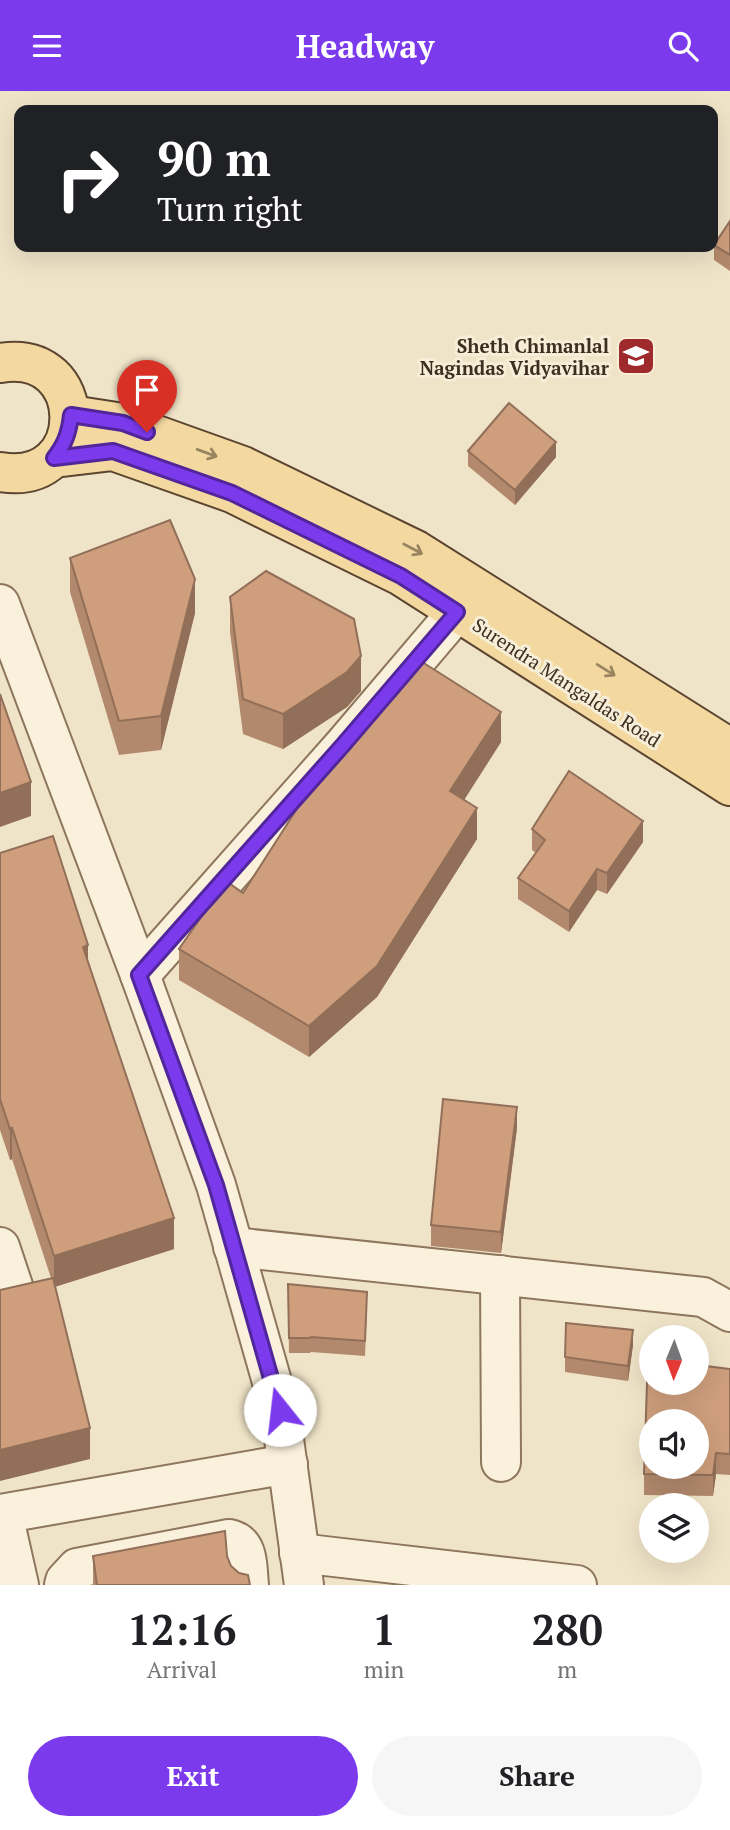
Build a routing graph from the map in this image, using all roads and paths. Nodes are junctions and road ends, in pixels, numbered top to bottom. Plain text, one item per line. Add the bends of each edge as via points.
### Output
1 (0, 363) edge
2 (71, 415) junction
3 (54, 458) junction
4 (0, 473) edge
5 (0, 604) edge
6 (457, 612) junction
7 (730, 748) edge
8 (730, 786) edge
9 (139, 975) junction
10 (0, 1247) edge
11 (233, 1247) junction
12 (500, 1275) junction
13 (15, 1292) edge
14 (730, 1312) edge
15 (501, 1462) dead end
16 (288, 1464) junction
17 (2, 1514) edge
18 (302, 1569) edge
19 (564, 1584) edge
20 (19, 1585) edge
21 (64, 1585) edge
22 (249, 1585) edge

1 - 2 main road via 36,365 54,377 66,394
2 - 3 main road via 70,431
2 -> 7 main road, Surendra Mangaldas Road via 123,423 243,466 415,550
3 - 4 main road, Surendra Mangaldas Road via 28,473
3 - 6 main road, Surendra Mangaldas Road via 113,451 232,493 401,576
5 - 9 street
6 - 8 main road, Surendra Mangaldas Road
6 - 9 street
9 - 11 street via 216,1185
10 - 13 street
11 - 12 street
11 - 16 street via 280,1410
12 - 14 street via 703,1297
12 - 15 street
16 - 17 street
16 - 18 street
17 - 20 street
18 - 19 street
21 - 22 street via 77,1568 229,1539 244,1548

